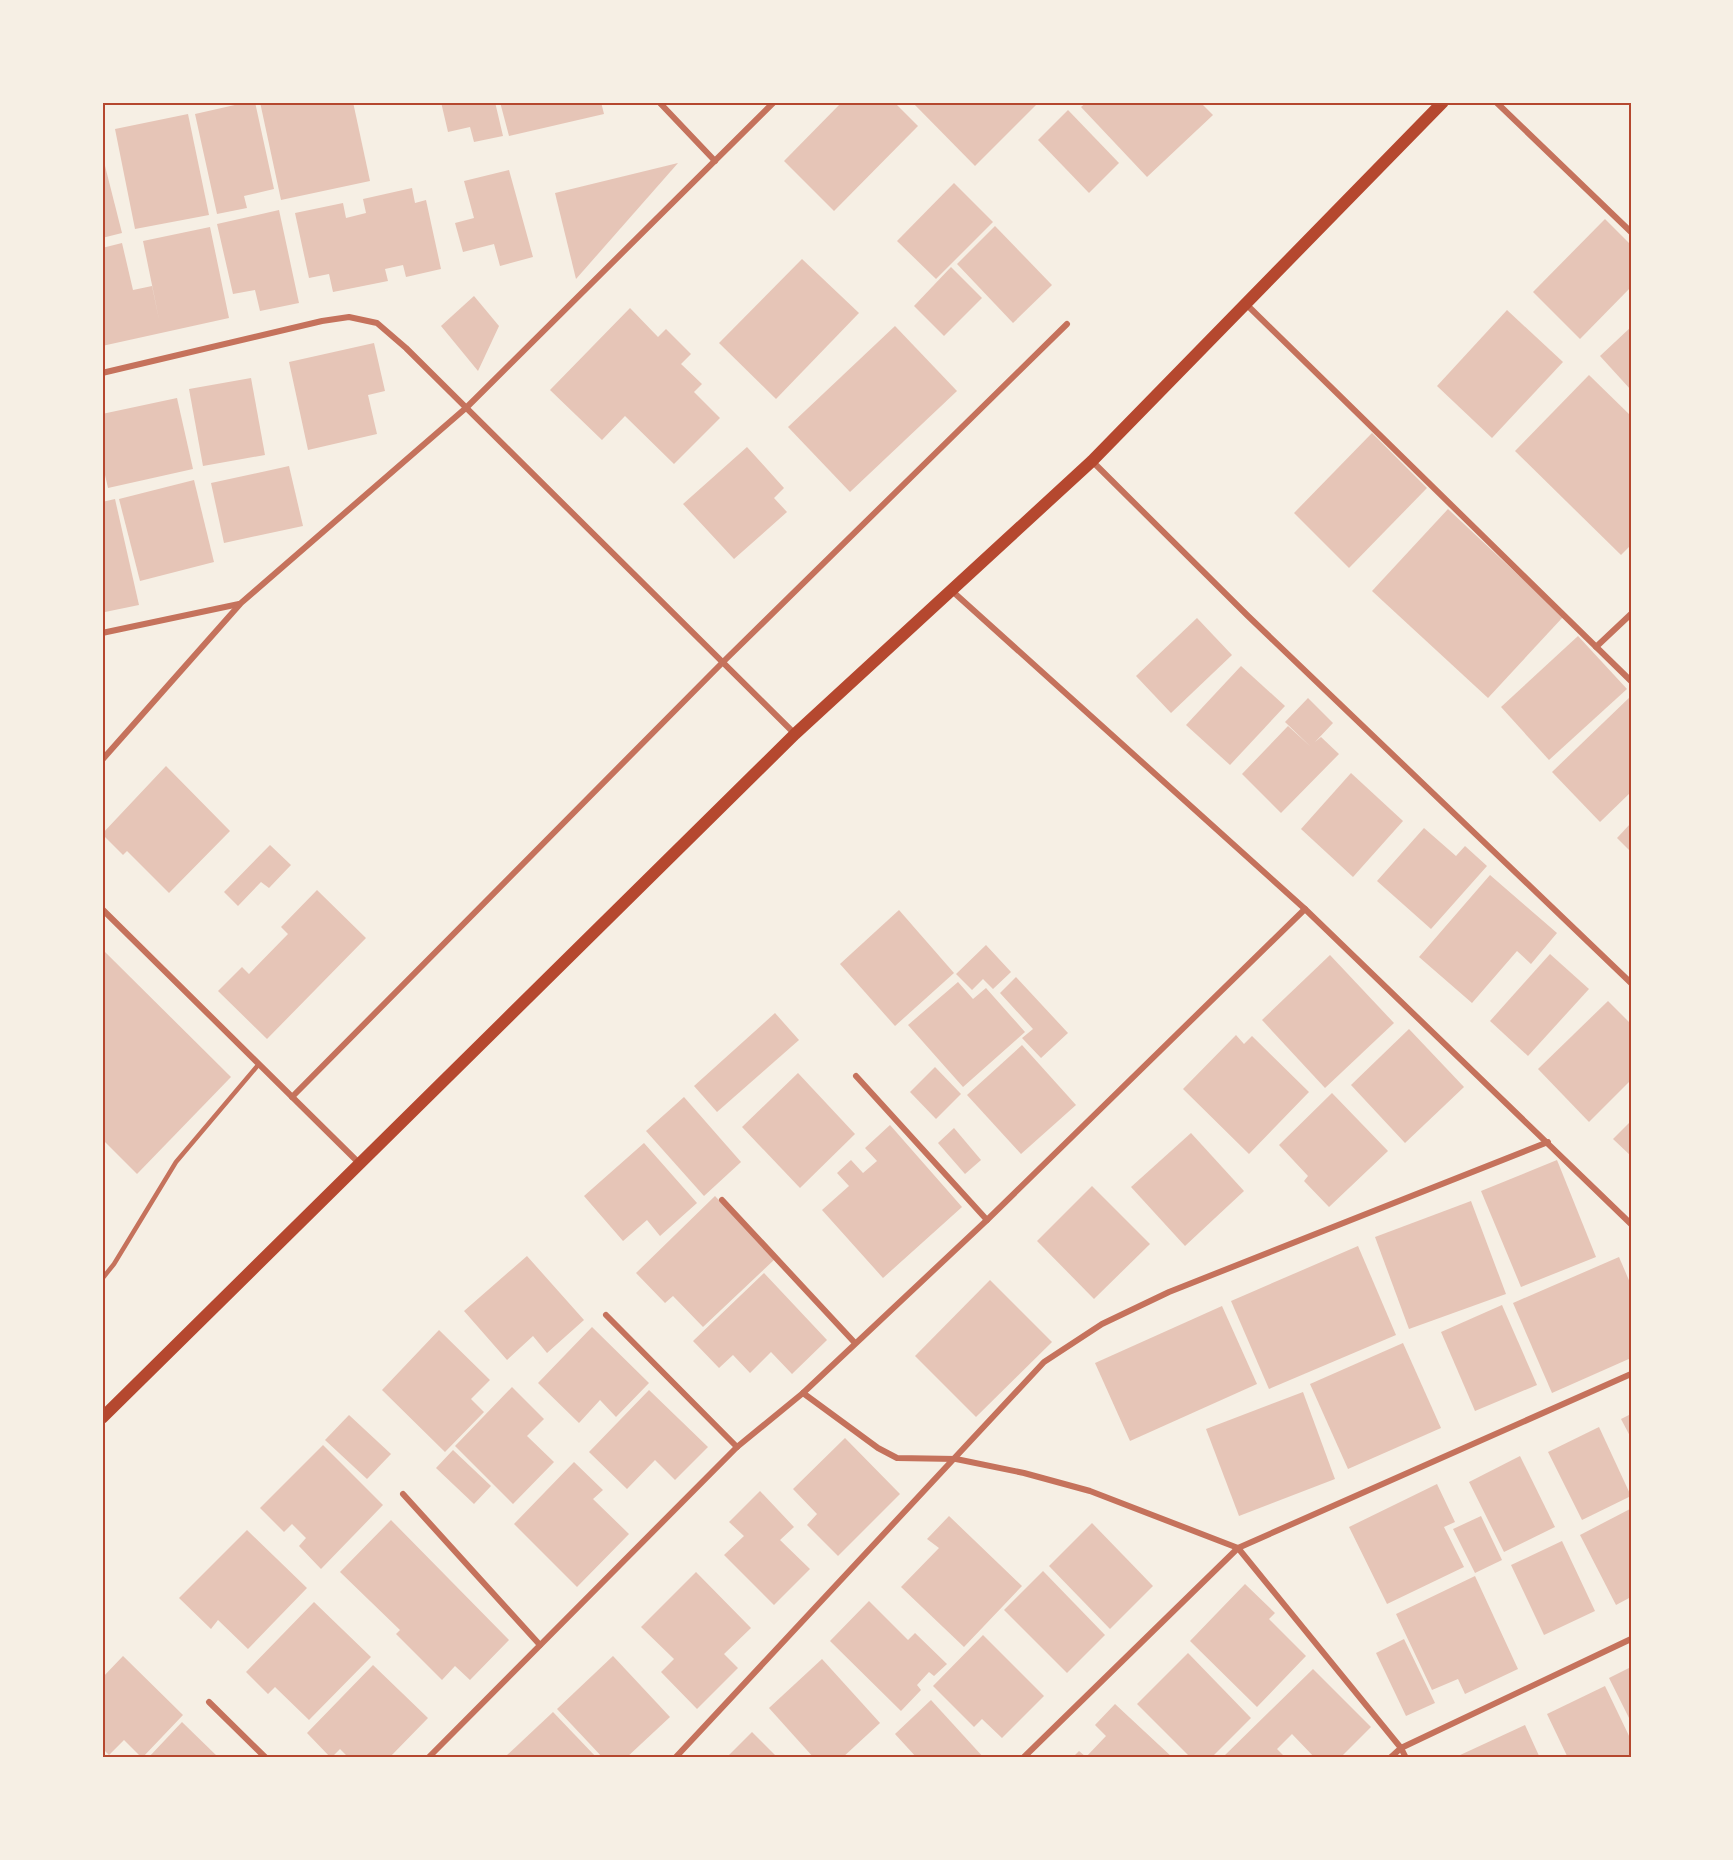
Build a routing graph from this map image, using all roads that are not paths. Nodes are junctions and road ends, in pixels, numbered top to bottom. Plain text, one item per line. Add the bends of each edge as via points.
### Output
1 (659, 102) edge
2 (774, 102) edge
3 (1443, 102) edge
4 (1496, 102) edge
5 (715, 161) junction
6 (1631, 232) edge
7 (1247, 305) junction
8 (1067, 324) dead end
9 (102, 373) edge
10 (467, 407) junction
11 (1092, 461) junction
12 (950, 590) junction
13 (241, 603) junction
14 (1631, 614) edge
15 (102, 633) edge
16 (1596, 647) junction
17 (722, 663) junction
18 (1631, 681) edge
19 (795, 734) junction
20 (102, 760) edge
21 (102, 909) edge
22 (1305, 909) junction
23 (1631, 983) edge
24 (259, 1064) junction
25 (856, 1076) dead end
26 (292, 1097) junction
27 (1548, 1142) junction
28 (360, 1164) junction
29 (722, 1200) dead end
30 (987, 1220) junction
31 (1631, 1224) edge
32 (102, 1279) edge
33 (606, 1315) dead end
34 (855, 1343) junction
35 (1631, 1374) edge
36 (803, 1393) junction
37 (102, 1418) edge
38 (737, 1447) junction
39 (956, 1459) junction
40 (403, 1494) dead end
41 (1238, 1548) junction
42 (1631, 1639) edge
43 (540, 1645) junction
44 (209, 1702) dead end
45 (1401, 1748) junction
46 (266, 1758) edge
47 (428, 1758) edge
48 (675, 1758) edge
49 (1023, 1758) edge
50 (1390, 1758) edge
51 (1406, 1758) edge

1 - 5 street
2 - 5 street
3 - 7 main road
4 - 6 street
5 - 10 street
7 - 11 main road
7 - 16 street
8 - 17 street
9 - 10 street via 349,317 377,323
10 - 13 street
10 - 17 street
11 - 12 main road
11 - 23 street
12 - 19 main road
12 - 22 street
13 - 15 street
13 - 20 street
14 - 16 street
16 - 18 street
17 - 19 street
17 - 26 street
19 - 28 main road
21 - 24 street
22 - 27 street
22 - 30 street
24 - 26 street
24 - 32 lane via 176,1162
25 - 30 street
26 - 28 street
27 - 31 street
27 - 39 street via 1169,1292 1102,1324 1044,1362
28 - 37 main road
29 - 34 street
30 - 34 street
33 - 38 street
34 - 36 street
35 - 41 street
36 - 38 street
36 - 39 street via 897,1458
38 - 43 street
39 - 41 street via 1090,1491
39 - 48 street
40 - 43 street
41 - 45 street
41 - 49 street
42 - 45 street
43 - 47 street
44 - 46 street
45 - 50 street
45 - 51 street

